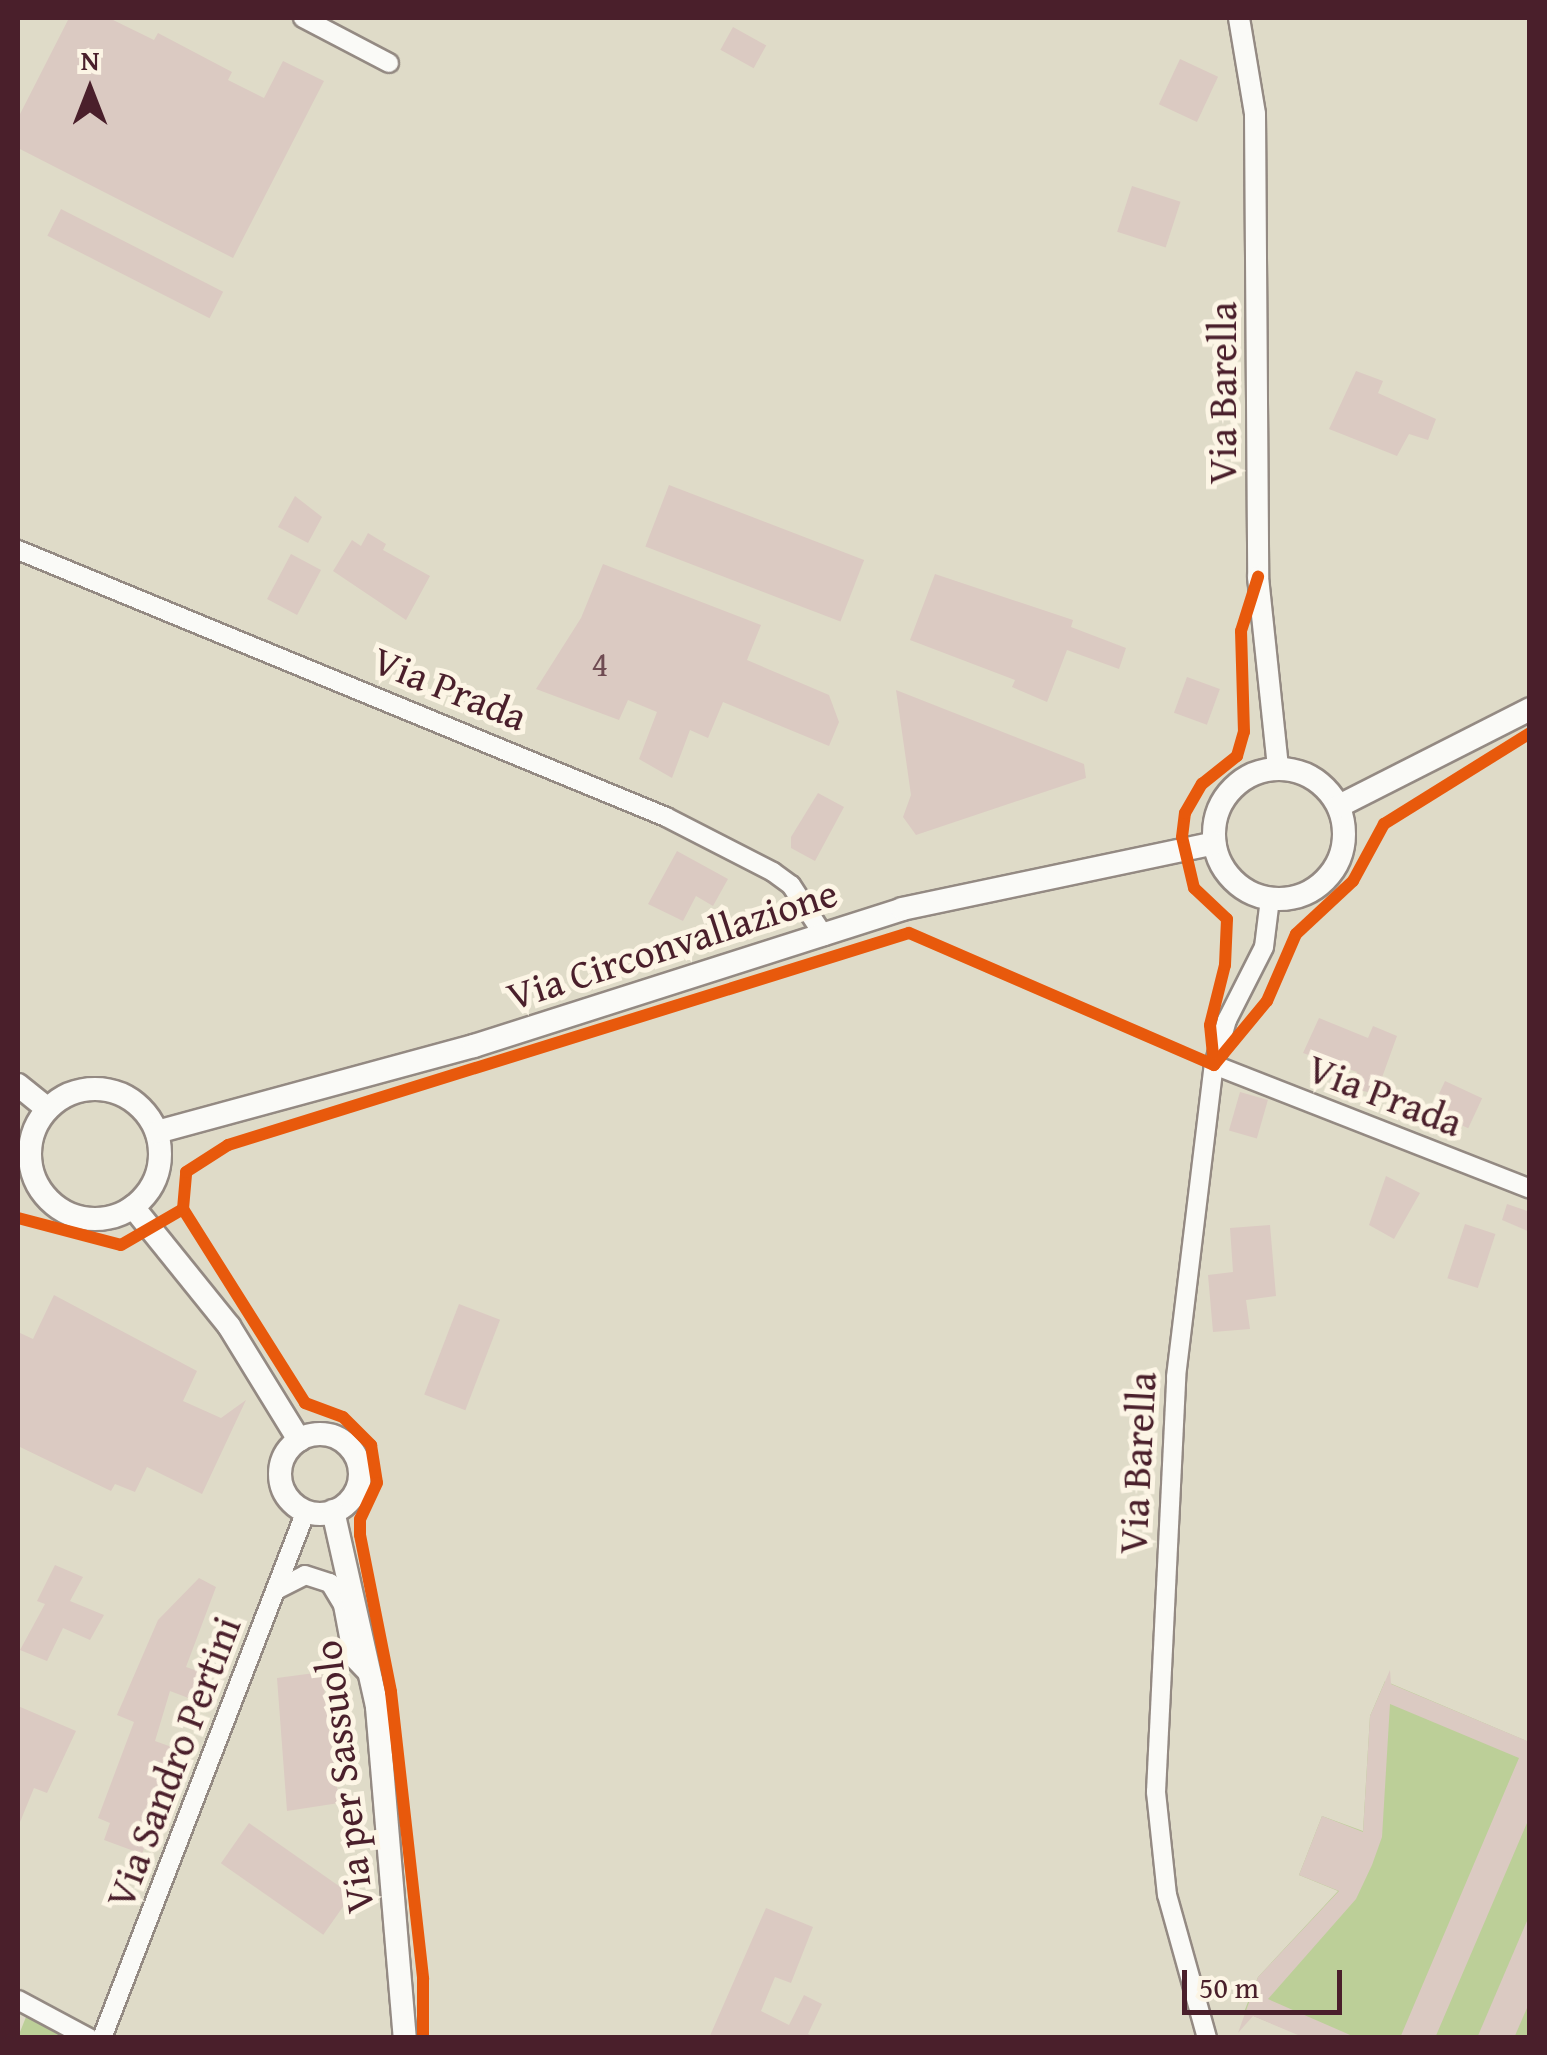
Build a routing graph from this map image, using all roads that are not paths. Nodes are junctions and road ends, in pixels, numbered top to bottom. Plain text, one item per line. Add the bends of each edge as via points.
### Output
1 (302, 18) edge
2 (1239, 18) edge
3 (389, 63) dead end
4 (18, 550) edge
5 (1530, 709) edge
6 (1278, 768) junction
7 (1338, 806) junction
8 (1214, 843) junction
9 (1270, 899) junction
10 (824, 936) junction
11 (1214, 1065) junction
12 (18, 1085) edge
13 (48, 1110) junction
14 (156, 1132) junction
15 (27, 1187) edge
16 (1530, 1190) edge
17 (133, 1206) junction
18 (299, 1440) junction
19 (306, 1511) junction
20 (333, 1511) junction
21 (278, 1588) junction
22 (373, 1678) junction
23 (18, 2000) edge
24 (88, 2038) edge
25 (102, 2038) edge
26 (405, 2038) edge
27 (1207, 2038) edge

1 - 3 street
2 - 6 street, Via Barella via 1255,114 1258,578
4 - 10 street, Via Prada via 666,817 774,872 791,885
5 - 7 main road
6 - 7 main road via 1307,775
6 - 8 main road via 1233,788 1215,821
7 - 9 main road via 1344,846 1326,880 1309,892
8 - 9 main road via 1227,874
8 - 10 main road, Via Circonvallazione via 942,898
9 - 11 street, Via Barella via 1264,947 1227,1020
10 - 14 main road, Via Circonvallazione via 474,1046
11 - 16 street, Via Prada
11 - 27 street, Via Barella via 1180,1320 1156,1792 1167,1896
12 - 13 main road
13 - 14 main road via 80,1091 100,1089 134,1102
13 - 15 main road via 33,1136
14 - 17 main road via 154,1181
15 - 17 main road via 79,1217 117,1216
17 - 18 main road via 210,1300 282,1402
18 - 19 main road via 285,1455 280,1475 288,1497
18 - 20 main road via 332,1435 356,1456 357,1489
19 - 20 main road
19 - 21 street, Via Sandro Pertini
20 - 22 main road, Via per Sassuolo
21 - 22 street via 305,1575 330,1582 343,1605 353,1658
21 - 25 street, Via Sandro Pertini
22 - 26 main road, Via per Sassuolo
23 - 24 street

